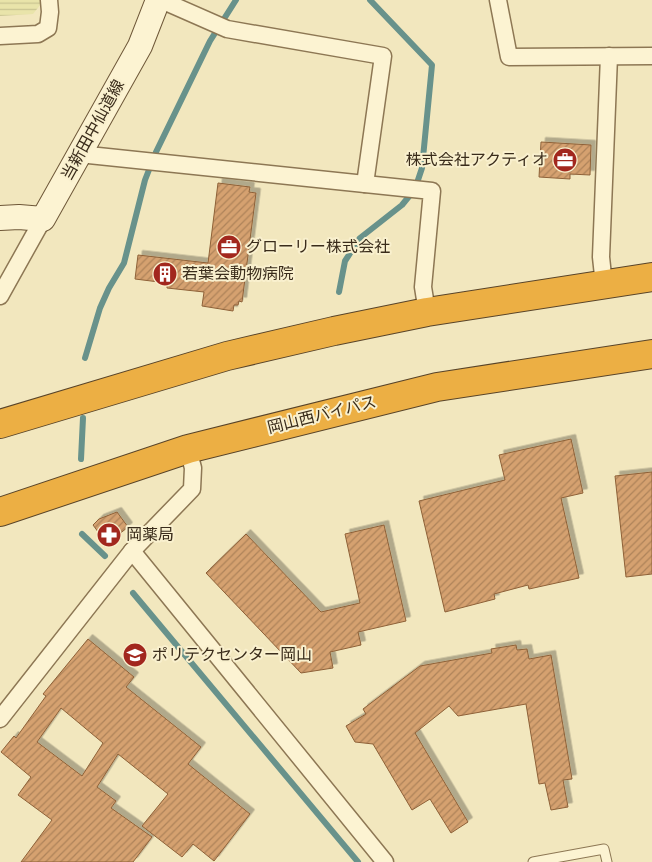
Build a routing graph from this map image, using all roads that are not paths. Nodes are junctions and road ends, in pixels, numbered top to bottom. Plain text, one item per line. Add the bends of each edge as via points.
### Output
1 (49, 0) edge
2 (159, 0) edge
3 (498, 0) edge
4 (0, 36) edge
5 (609, 56) junction
6 (652, 56) edge
7 (79, 154) junction
8 (365, 184) junction
9 (0, 218) edge
10 (43, 219) junction
11 (652, 277) edge
12 (604, 285) junction
13 (0, 296) edge
14 (427, 312) junction
15 (652, 354) edge
16 (0, 424) edge
17 (188, 449) junction
18 (0, 512) edge
19 (132, 551) junction
20 (0, 719) edge
21 (384, 862) edge
22 (533, 862) edge
23 (607, 862) edge

1 - 4 street via 48,28 38,34
2 - 7 main road, 当新田中仙道線 via 140,46
2 - 8 street via 220,26 383,56
3 - 5 street via 510,57
5 - 6 street
5 - 12 street via 602,257
7 - 8 street
7 - 10 main road, 当新田中仙道線
8 - 14 street via 432,191 423,287
9 - 10 main road
10 - 13 street
11 - 12 highway
12 - 14 highway
14 - 16 highway via 227,356
15 - 17 highway, 岡山西バイパス via 437,387
17 - 18 highway, 岡山西バイパス
17 - 19 street via 193,468 192,489
19 - 20 street
19 - 21 street
22 - 23 lane via 604,849

